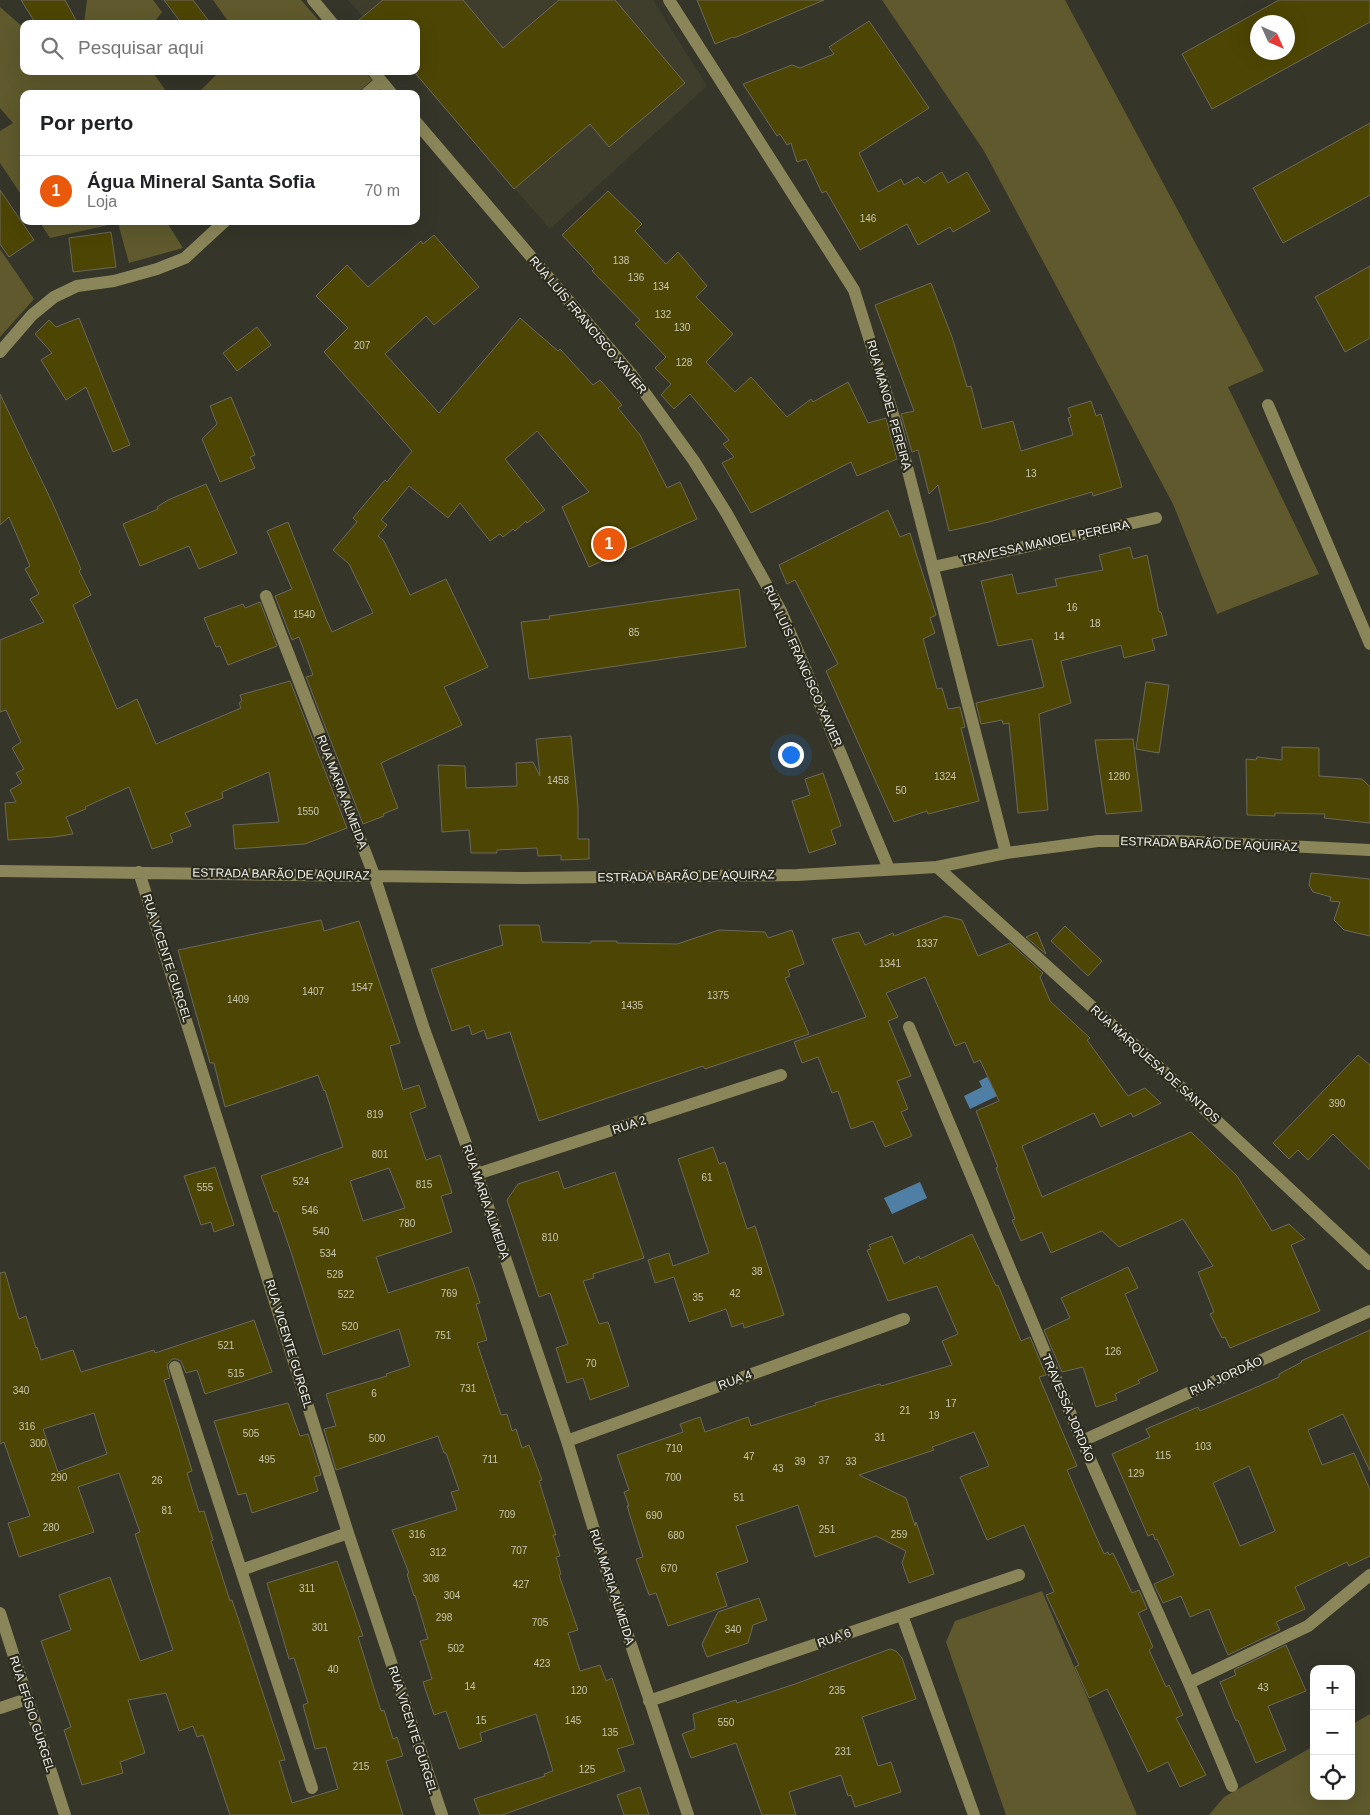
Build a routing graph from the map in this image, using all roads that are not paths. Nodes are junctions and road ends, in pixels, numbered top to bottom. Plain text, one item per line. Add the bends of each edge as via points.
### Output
1 (313, 0) edge
2 (669, 0) edge
3 (330, 20) edge
4 (377, 76) edge
5 (368, 90) edge
6 (389, 90) edge
7 (420, 127) edge
8 (221, 225) edge
9 (0, 352) edge
10 (1268, 405) dead end
11 (1156, 518) dead end
12 (933, 567) junction
13 (266, 596) dead end
14 (1370, 644) edge
15 (1370, 850) edge
16 (1006, 853) junction
17 (936, 867) junction
18 (889, 870) junction
19 (0, 871) edge
20 (139, 872) junction
21 (374, 875) junction
22 (909, 1027) dead end
23 (781, 1075) dead end
24 (477, 1174) junction
25 (1370, 1264) edge
26 (1370, 1311) edge
27 (904, 1319) dead end
28 (175, 1367) dead end
29 (567, 1441) junction
30 (1082, 1441) junction
31 (348, 1534) junction
32 (241, 1570) junction
33 (1370, 1574) edge
34 (1019, 1575) dead end
35 (0, 1613) edge
36 (902, 1615) junction
37 (1189, 1683) junction
38 (27, 1699) junction
39 (650, 1701) junction
40 (0, 1708) edge
41 (1232, 1786) dead end
42 (312, 1788) dead end
43 (65, 1815) edge
44 (442, 1815) edge
45 (688, 1815) edge
46 (974, 1815) edge

1 - 3 street
2 - 12 street, RUA MANOEL PEREIRA via 854,290 896,424
4 - 5 street
4 - 6 street
7 - 18 street, RUA LUÍS FRANCISCO XAVIER via 632,375 694,461 782,611
8 - 9 street via 185,258 114,281 76,286 54,297
10 - 14 street
11 - 12 street, TRAVESSA MANOEL PEREIRA
12 - 16 street, RUA MANOEL PEREIRA
13 - 21 street, RUA MARIA ALMEIDA
15 - 16 street, ESTRADA BARÃO DE AQUIRAZ via 1177,841 1098,841
16 - 17 street, ESTRADA BARÃO DE AQUIRAZ
17 - 18 street, ESTRADA BARÃO DE AQUIRAZ
17 - 25 street, RUA MARQUESA DE SANTOS via 1170,1077
18 - 21 street, ESTRADA BARÃO DE AQUIRAZ via 768,876 522,878
19 - 20 street, ESTRADA BARÃO DE AQUIRAZ
20 - 21 street, ESTRADA BARÃO DE AQUIRAZ
20 - 31 street, RUA VICENTE GURGEL
21 - 24 street, RUA MARIA ALMEIDA via 424,1029
22 - 30 street, TRAVESSA JORDÃO
23 - 24 street, RUA 2
24 - 29 street, RUA MARIA ALMEIDA
26 - 30 street, RUA JORDÃO
27 - 29 street, RUA 4
28 - 32 street
29 - 39 street, RUA MARIA ALMEIDA
30 - 37 street, TRAVESSA JORDÃO
31 - 32 street
31 - 44 street, RUA VICENTE GURGEL
32 - 42 street
33 - 37 street via 1308,1626
34 - 36 street, RUA 6
35 - 38 street, RUA EFÍSIO GURGEL
36 - 39 street, RUA 6
36 - 46 street
37 - 41 street, TRAVESSA JORDÃO
38 - 40 street
38 - 43 street, RUA EFÍSIO GURGEL
39 - 45 street, RUA MARIA ALMEIDA

